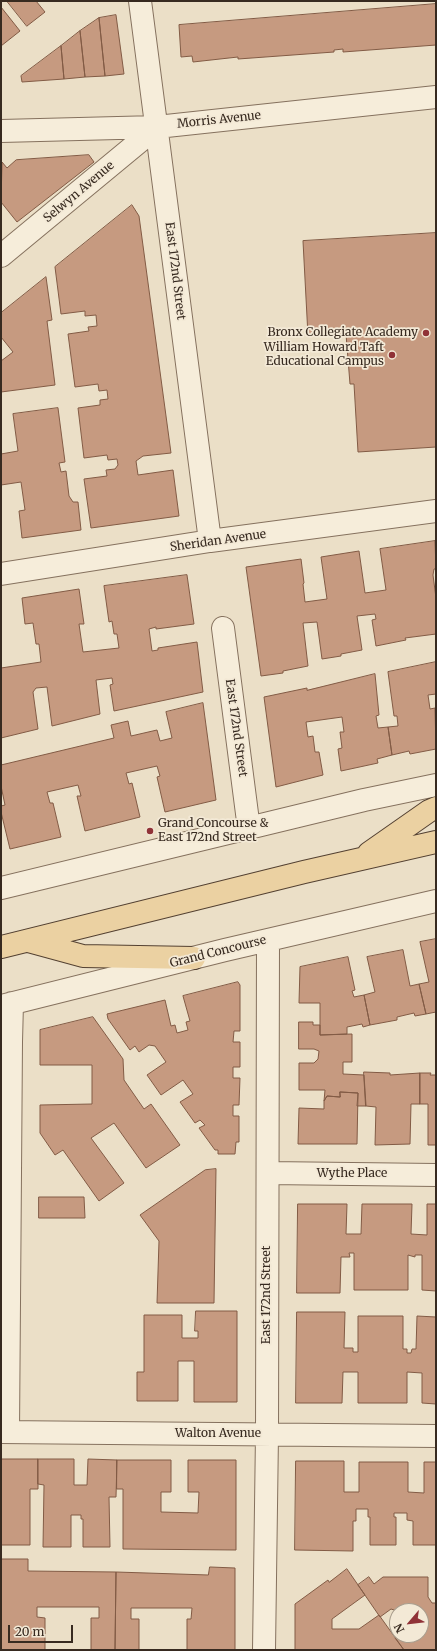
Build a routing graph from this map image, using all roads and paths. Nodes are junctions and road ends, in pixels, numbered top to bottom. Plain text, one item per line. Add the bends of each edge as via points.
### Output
1 (140, 1) edge
2 (436, 97) edge
3 (157, 127) junction
4 (1, 131) edge
5 (1, 256) edge
6 (436, 511) edge
7 (210, 541) junction
8 (1, 574) edge
9 (223, 628) dead end
10 (436, 785) edge
11 (436, 808) edge
12 (248, 829) junction
13 (436, 842) edge
14 (360, 859) junction
15 (1, 888) edge
16 (436, 901) edge
17 (268, 940) junction
18 (26, 941) junction
19 (1, 947) edge
20 (194, 958) junction
21 (7, 1004) edge
22 (268, 1173) junction
23 (436, 1174) edge
24 (4, 1432) edge
25 (267, 1434) junction
26 (436, 1436) edge
27 (264, 1650) edge

1 - 3 street, East 172nd Street
2 - 3 street, Morris Avenue
3 - 4 street, Morris Avenue
3 - 5 street, Selwyn Avenue
3 - 7 street, East 172nd Street
6 - 7 street, Sheridan Avenue
7 - 8 street, Sheridan Avenue
9 - 12 street, East 172nd Street
10 - 12 street
11 - 14 main road
12 - 15 street
13 - 14 main road
14 - 18 main road
16 - 17 street, Grand Concourse
17 - 20 street, Grand Concourse
17 - 22 street, East 172nd Street
18 - 19 main road
18 - 20 main road via 83,956
20 - 21 street, Grand Concourse
21 - 24 street via 11,1042
22 - 23 street, Wythe Place
22 - 25 street, East 172nd Street
24 - 25 street, Walton Avenue
25 - 26 street, Walton Avenue
25 - 27 street, East 172nd Street

